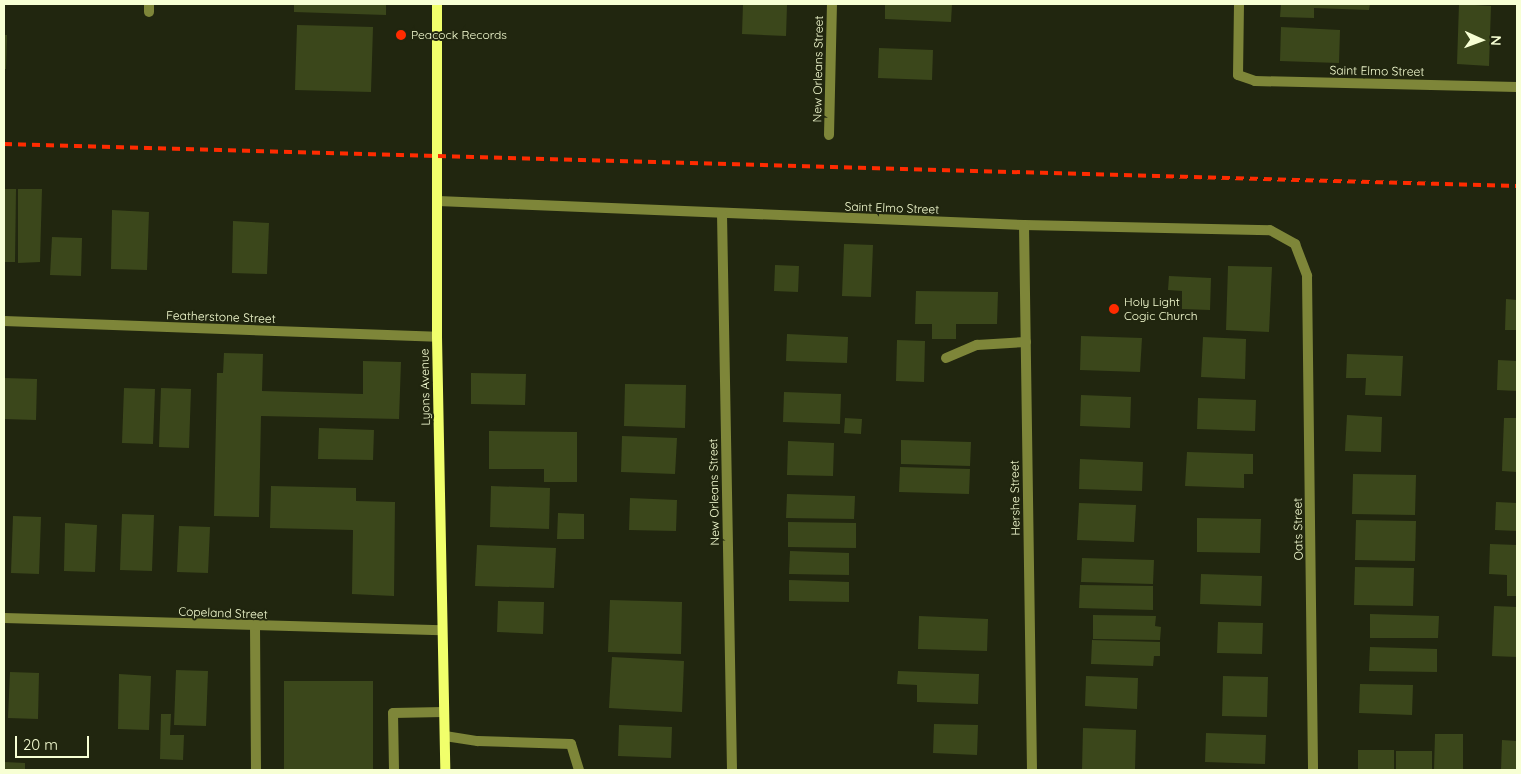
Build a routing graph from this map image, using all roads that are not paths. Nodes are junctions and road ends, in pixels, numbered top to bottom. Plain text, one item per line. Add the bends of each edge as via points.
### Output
1 (437, 4) edge
2 (832, 4) edge
3 (1239, 4) edge
4 (1517, 87) edge
5 (829, 135) dead end
6 (438, 201) junction
7 (722, 214) junction
8 (1024, 225) junction
9 (1307, 288) joint
10 (4, 321) edge
11 (437, 337) junction
12 (1026, 342) junction
13 (946, 358) dead end
14 (4, 618) edge
15 (255, 626) junction
16 (442, 630) junction
17 (443, 712) junction
18 (445, 736) junction
19 (256, 770) edge
20 (394, 770) edge
21 (445, 770) edge
22 (579, 770) edge
23 (732, 770) edge
24 (1032, 770) edge
25 (1313, 770) edge

1 - 6 street, Lyons Avenue
2 - 5 street, New Orleans Street
3 - 4 street, Saint Elmo Street via 1238,75 1255,81
6 - 7 street, Saint Elmo Street
6 - 11 street, Lyons Avenue
7 - 8 street, Saint Elmo Street
7 - 23 street, New Orleans Street
8 - 9 street, Saint Elmo Street via 1270,230 1295,244 1307,276
8 - 12 street, Hershe Street
9 - 25 street, Oats Street
10 - 11 street, Featherstone Street
11 - 16 street, Lyons Avenue
12 - 13 street via 977,345
12 - 24 street, Hershe Street
14 - 15 street, Copeland Street
15 - 16 street, Copeland Street
15 - 19 street
16 - 17 street, Lyons Avenue
17 - 18 street, Lyons Avenue
17 - 20 street via 393,713
18 - 21 street, Lyons Avenue
18 - 22 street via 478,741 571,744

